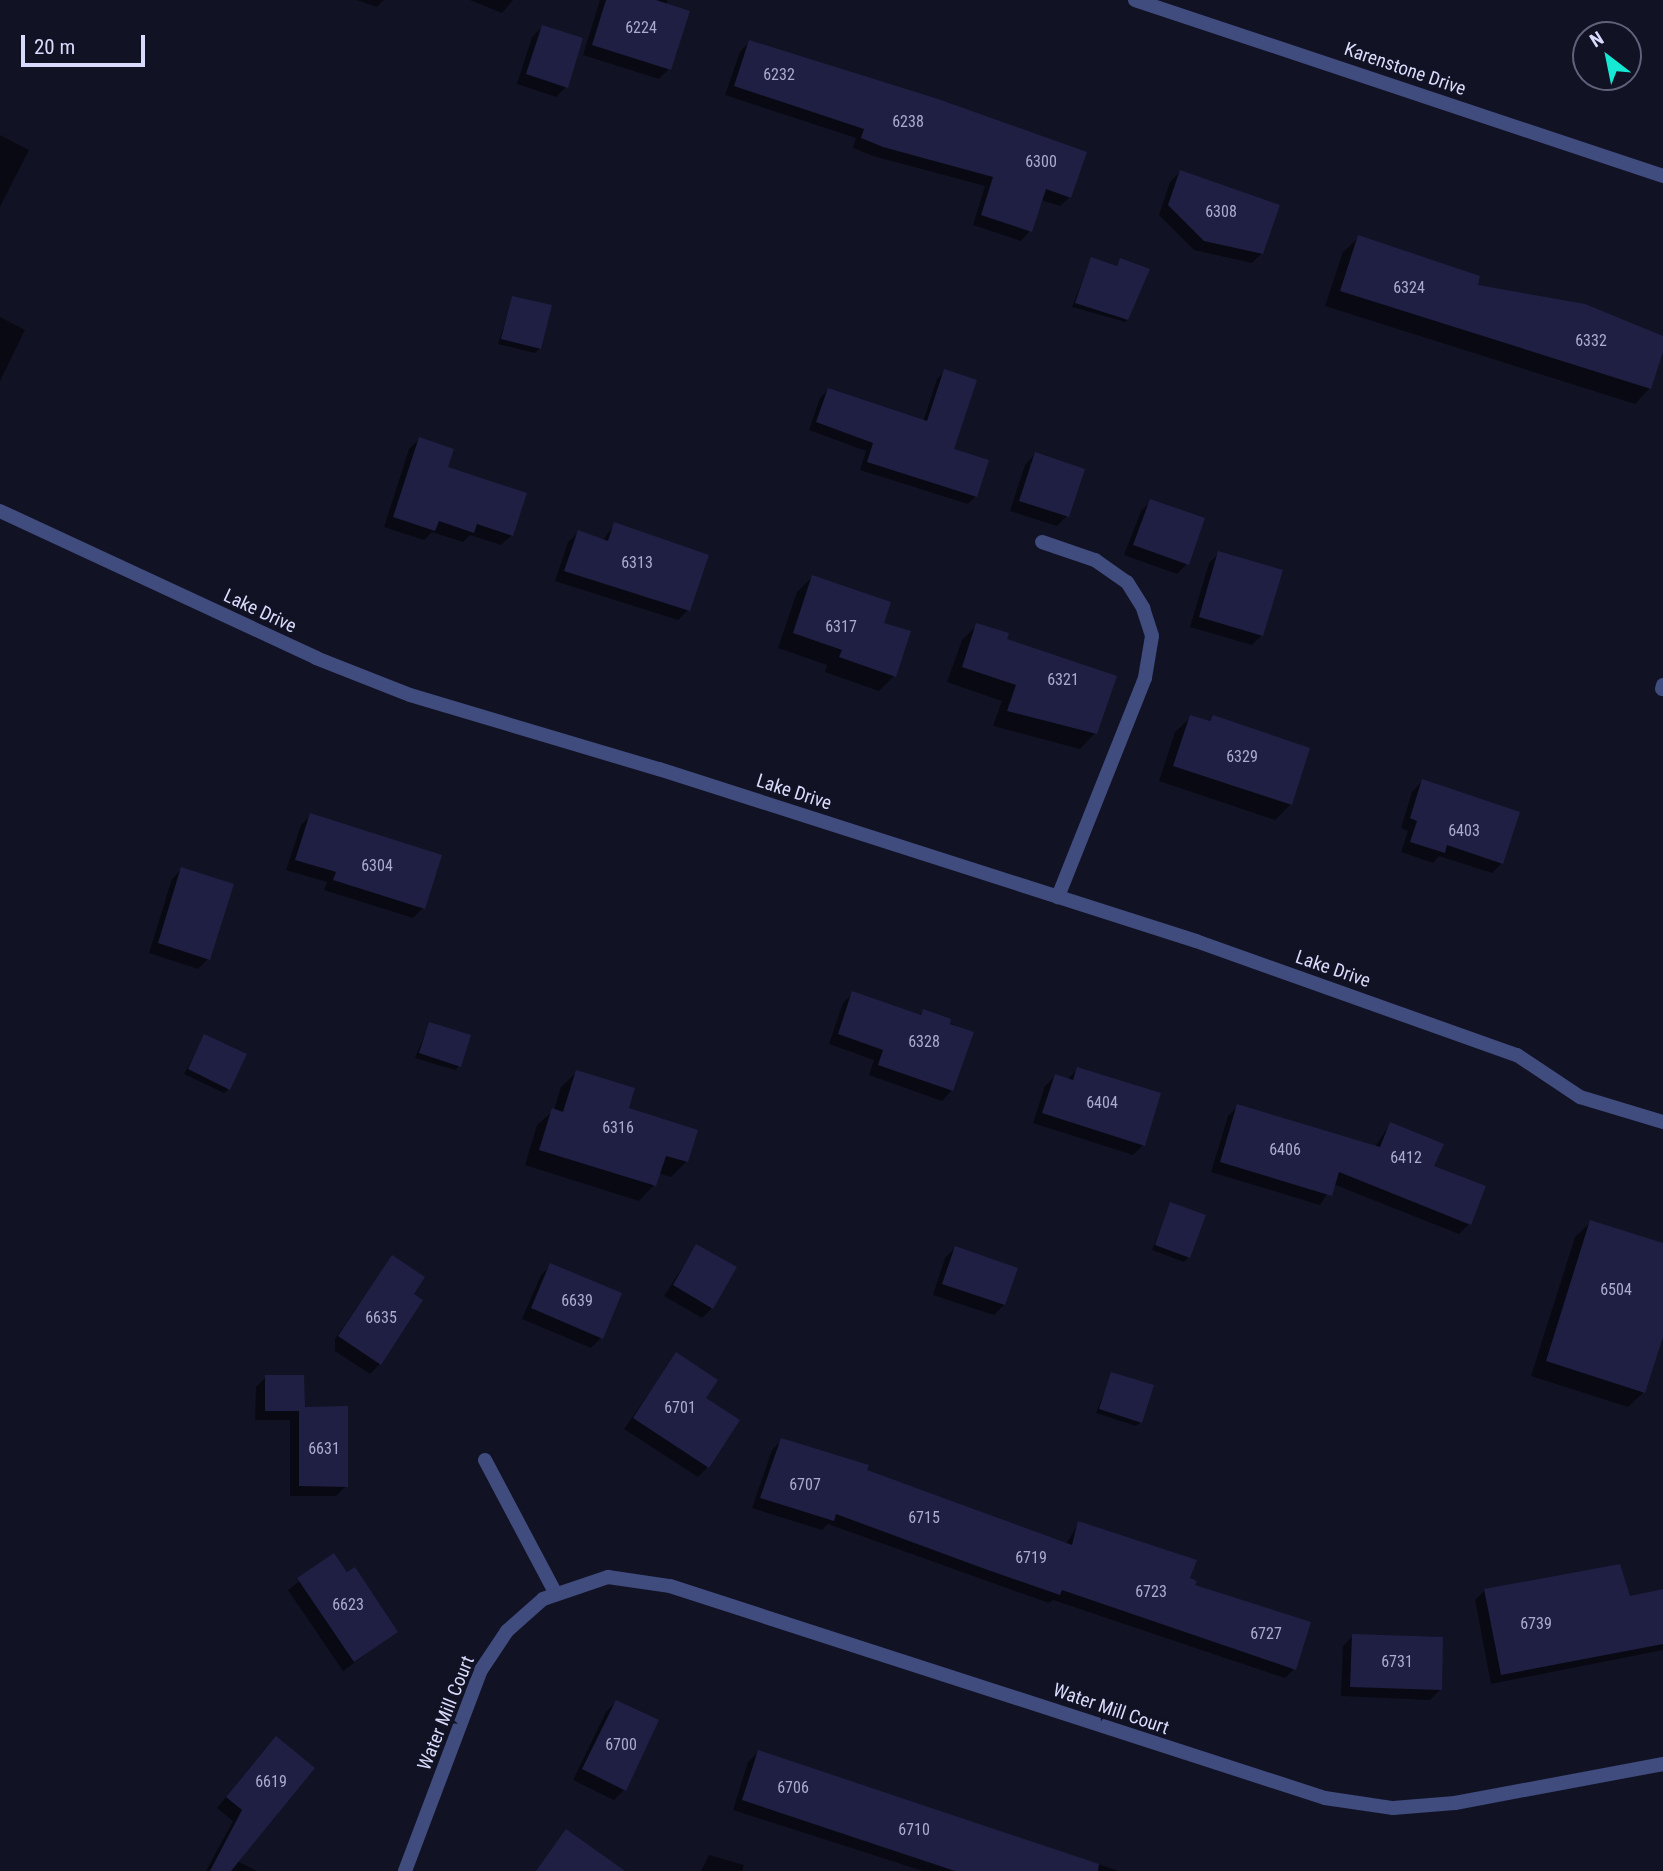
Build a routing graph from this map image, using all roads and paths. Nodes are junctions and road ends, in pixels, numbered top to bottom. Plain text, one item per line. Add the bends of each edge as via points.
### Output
1 (1135, 0) edge
2 (1663, 176) edge
3 (0, 511) edge
4 (1042, 542) dead end
5 (1058, 897) junction
6 (1663, 1122) edge
7 (485, 1460) dead end
8 (556, 1594) junction
9 (1663, 1764) edge
10 (405, 1871) edge

1 - 2 street, Karenstone Drive
3 - 5 street, Lake Drive via 316,658 410,695
4 - 5 street via 1095,559 1127,582 1143,608 1152,636 1145,678
5 - 6 street, Lake Drive via 1517,1055 1580,1097
7 - 8 street
8 - 9 street, Water Mill Court via 608,1577 670,1586 1325,1798 1393,1808 1455,1804
8 - 10 street, Water Mill Court via 543,1599 507,1631 481,1670

